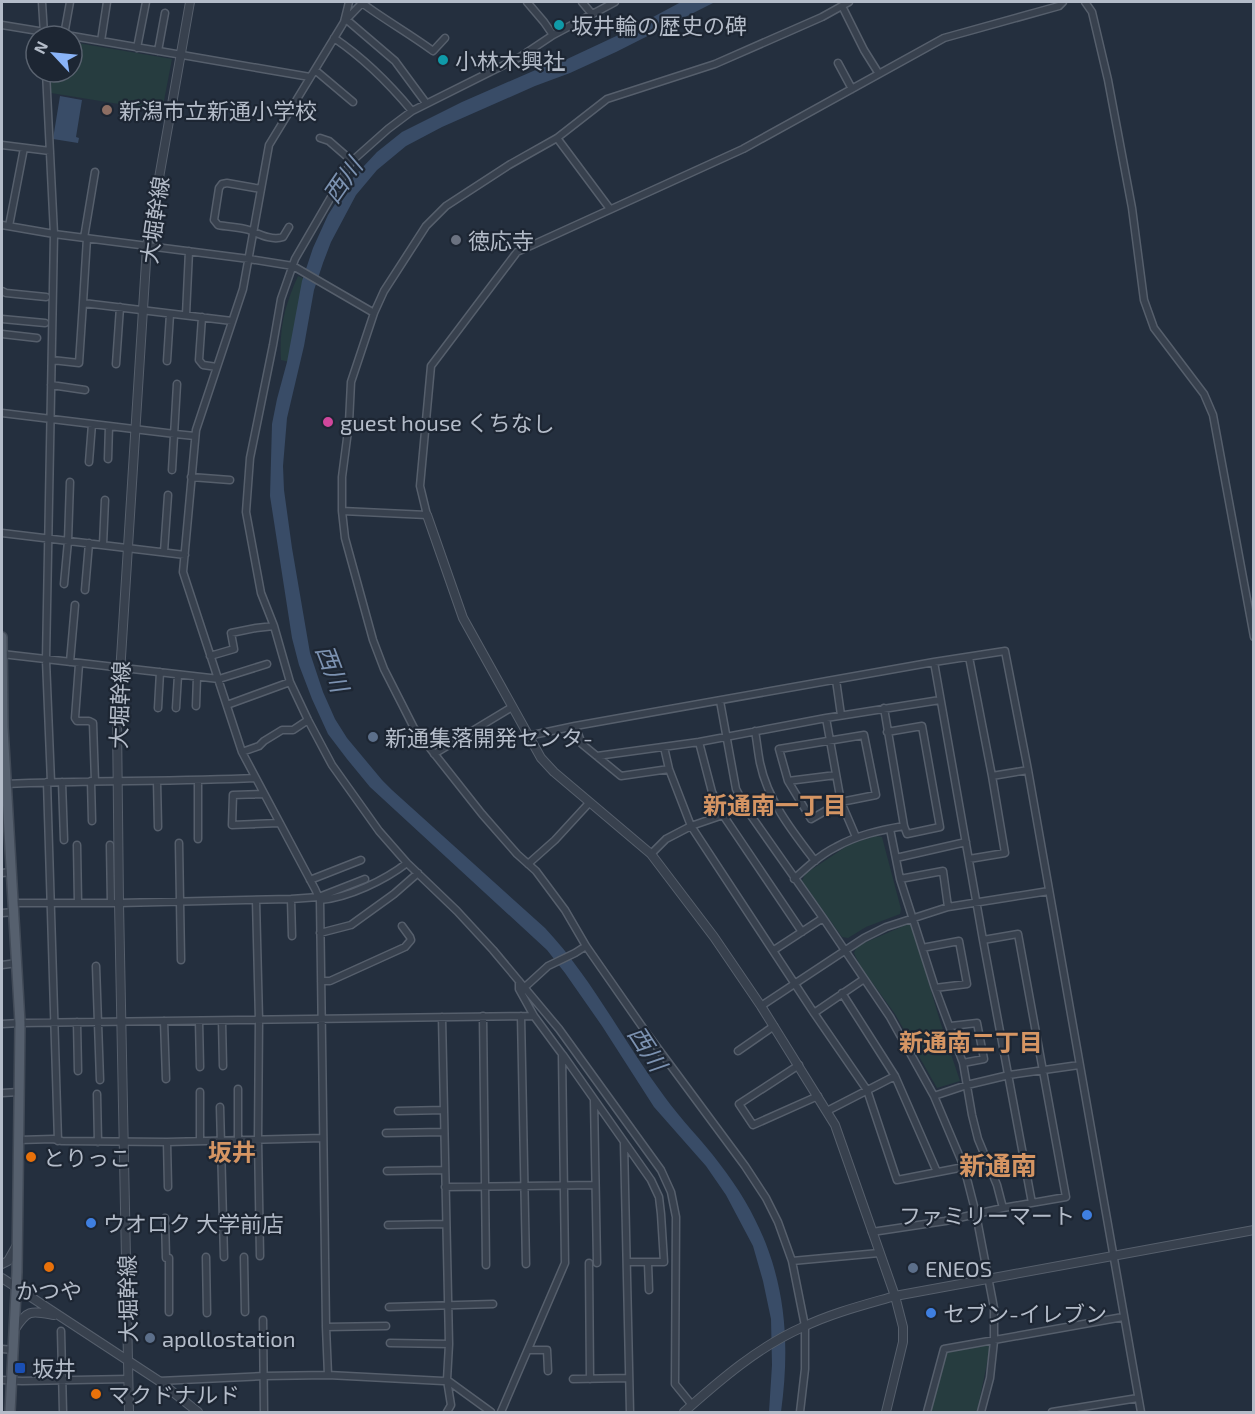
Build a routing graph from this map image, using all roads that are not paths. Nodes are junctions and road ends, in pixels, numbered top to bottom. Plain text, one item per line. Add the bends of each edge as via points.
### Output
1 (42, 2) edge
2 (70, 2) edge
3 (107, 2) edge
4 (146, 2) edge
5 (190, 2) edge
6 (349, 2) edge
7 (363, 2) edge
8 (527, 2) edge
9 (582, 2) edge
10 (615, 2) edge
11 (849, 2) edge
12 (1063, 2) edge
13 (1085, 2) edge
14 (842, 6) junction
15 (165, 14) dead end
16 (592, 14) junction
17 (346, 21) junction
18 (2, 24) edge
19 (43, 24) edge
20 (69, 24) edge
21 (24, 29) edge
22 (553, 35) junction
23 (84, 38) edge
24 (334, 38) junction
25 (445, 38) dead end
26 (100, 41) junction
27 (137, 48) junction
28 (158, 51) junction
29 (180, 55) junction
30 (838, 63) dead end
31 (315, 70) junction
32 (879, 74) junction
33 (310, 77) junction
34 (47, 84) edge
35 (852, 89) junction
36 (353, 102) dead end
37 (426, 103) junction
38 (411, 111) junction
39 (320, 138) dead end
40 (557, 138) junction
41 (2, 145) edge
42 (24, 147) junction
43 (50, 151) junction
44 (352, 162) junction
45 (95, 172) dead end
46 (261, 189) junction
47 (610, 209) junction
48 (5, 226) edge
49 (289, 227) dead end
50 (253, 232) junction
51 (54, 234) junction
52 (85, 238) junction
53 (147, 246) junction
54 (189, 251) junction
55 (249, 259) junction
56 (293, 266) junction
57 (2, 291) edge
58 (46, 297) dead end
59 (83, 303) junction
60 (120, 308) junction
61 (144, 310) junction
62 (374, 313) junction
63 (170, 314) junction
64 (186, 315) junction
65 (202, 317) junction
66 (2, 319) edge
67 (232, 321) junction
68 (45, 323) dead end
69 (2, 334) edge
70 (37, 338) dead end
71 (52, 360) junction
72 (167, 361) dead end
73 (116, 364) dead end
74 (217, 367) junction
75 (177, 384) dead end
76 (51, 385) junction
77 (85, 390) dead end
78 (2, 413) edge
79 (50, 419) junction
80 (92, 424) junction
81 (109, 426) junction
82 (137, 429) junction
83 (175, 434) junction
84 (195, 436) junction
85 (108, 459) dead end
86 (89, 462) dead end
87 (172, 470) dead end
88 (191, 477) junction
89 (230, 480) dead end
90 (70, 482) dead end
91 (168, 495) dead end
92 (105, 500) dead end
93 (342, 511) junction
94 (427, 515) junction
95 (2, 533) edge
96 (48, 539) junction
97 (68, 541) junction
98 (88, 543) junction
99 (103, 545) junction
100 (128, 548) junction
101 (164, 552) junction
102 (184, 555) junction
103 (64, 584) dead end
104 (85, 590) dead end
105 (75, 605) dead end
106 (274, 626) junction
107 (2, 637) edge
108 (1254, 637) edge
109 (2, 644) edge
110 (2, 654) edge
111 (210, 656) junction
112 (969, 657) junction
113 (46, 660) junction
114 (70, 662) junction
115 (934, 662) junction
116 (79, 664) junction
117 (267, 664) dead end
118 (120, 668) junction
119 (160, 672) junction
120 (178, 675) junction
121 (197, 677) junction
122 (219, 679) junction
123 (836, 680) junction
124 (290, 682) junction
125 (2, 689) edge
126 (940, 700) junction
127 (720, 701) junction
128 (227, 705) junction
129 (196, 706) dead end
130 (512, 707) junction
131 (158, 708) dead end
132 (176, 708) dead end
133 (884, 708) junction
134 (841, 715) junction
135 (826, 718) junction
136 (308, 720) junction
137 (575, 726) junction
138 (2, 727) edge
139 (755, 731) junction
140 (887, 732) junction
141 (528, 735) junction
142 (726, 737) junction
143 (831, 740) junction
144 (699, 742) junction
145 (664, 747) junction
146 (242, 752) junction
147 (3, 753) edge
148 (434, 754) junction
149 (597, 756) junction
150 (669, 768) junction
151 (1028, 770) junction
152 (836, 775) junction
153 (992, 776) junction
154 (255, 778) junction
155 (93, 781) junction
156 (118, 781) junction
157 (198, 781) junction
158 (788, 781) junction
159 (49, 782) junction
160 (62, 782) junction
161 (157, 782) junction
162 (6, 784) junction
163 (264, 794) junction
164 (4, 798) edge
165 (589, 802) junction
166 (841, 802) junction
167 (723, 815) junction
168 (92, 821) dead end
169 (279, 823) junction
170 (691, 826) junction
171 (904, 826) junction
172 (159, 827) dead end
173 (890, 829) junction
174 (856, 837) junction
175 (198, 839) dead end
176 (64, 840) dead end
177 (966, 842) junction
178 (179, 843) dead end
179 (77, 845) dead end
180 (110, 845) dead end
181 (651, 854) junction
182 (896, 858) junction
183 (969, 859) junction
184 (361, 861) dead end
185 (815, 861) junction
186 (407, 863) junction
187 (528, 864) junction
188 (6, 873) edge
189 (418, 873) junction
190 (365, 879) dead end
191 (794, 879) junction
192 (900, 879) junction
193 (310, 880) junction
194 (1048, 891) junction
195 (319, 898) junction
196 (291, 899) junction
197 (256, 900) junction
198 (180, 901) junction
199 (977, 901) junction
200 (51, 903) junction
201 (78, 903) junction
202 (115, 903) junction
203 (948, 907) junction
204 (13, 908) junction
205 (2, 913) edge
206 (823, 918) junction
207 (913, 918) junction
208 (402, 926) dead end
209 (802, 932) junction
210 (320, 933) junction
211 (292, 936) dead end
212 (983, 940) junction
213 (586, 946) junction
214 (922, 948) junction
215 (774, 950) junction
216 (845, 951) junction
217 (181, 960) dead end
218 (17, 963) junction
219 (2, 964) edge
220 (96, 966) dead end
221 (864, 979) junction
222 (519, 980) junction
223 (321, 981) junction
224 (795, 983) junction
225 (525, 987) junction
226 (935, 988) junction
227 (842, 993) junction
228 (761, 1006) junction
229 (814, 1013) junction
230 (483, 1016) junction
231 (521, 1016) junction
232 (534, 1016) junction
233 (442, 1017) junction
234 (322, 1018) junction
235 (259, 1020) junction
236 (199, 1021) junction
237 (222, 1021) junction
238 (76, 1022) junction
239 (98, 1022) junction
240 (122, 1022) junction
241 (164, 1022) junction
242 (20, 1023) junction
243 (55, 1023) junction
244 (2, 1024) edge
245 (774, 1026) junction
246 (951, 1026) junction
247 (738, 1051) dead end
248 (562, 1054) junction
249 (963, 1062) junction
250 (799, 1065) junction
251 (1079, 1065) junction
252 (223, 1066) dead end
253 (200, 1067) dead end
254 (1044, 1070) junction
255 (78, 1071) dead end
256 (1009, 1075) junction
257 (895, 1076) junction
258 (166, 1079) dead end
259 (100, 1080) dead end
260 (967, 1085) junction
261 (238, 1089) dead end
262 (867, 1090) junction
263 (19, 1092) junction
264 (200, 1092) dead end
265 (2, 1093) edge
266 (97, 1094) dead end
267 (818, 1096) junction
268 (934, 1096) junction
269 (594, 1099) junction
270 (220, 1107) dead end
271 (444, 1110) junction
272 (398, 1111) dead end
273 (827, 1111) junction
274 (444, 1132) junction
275 (386, 1133) dead end
276 (323, 1138) junction
277 (258, 1139) junction
278 (19, 1140) junction
279 (222, 1140) junction
280 (238, 1140) junction
281 (58, 1141) junction
282 (200, 1141) junction
283 (624, 1141) junction
284 (98, 1142) junction
285 (124, 1142) junction
286 (166, 1142) junction
287 (964, 1167) junction
288 (445, 1170) junction
289 (387, 1171) dead end
290 (937, 1172) junction
291 (524, 1185) junction
292 (564, 1185) junction
293 (595, 1185) junction
294 (485, 1186) junction
295 (168, 1187) dead end
296 (445, 1187) junction
297 (1032, 1203) junction
298 (1003, 1208) junction
299 (976, 1214) junction
300 (165, 1218) dead end
301 (446, 1224) junction
302 (388, 1225) dead end
303 (1254, 1230) edge
304 (872, 1232) junction
305 (17, 1245) junction
306 (879, 1253) junction
307 (260, 1256) dead end
308 (1113, 1256) junction
309 (206, 1257) dead end
310 (224, 1257) dead end
311 (244, 1257) dead end
312 (627, 1262) junction
313 (792, 1262) junction
314 (589, 1263) dead end
315 (597, 1263) dead end
316 (648, 1263) junction
317 (2, 1264) edge
318 (525, 1264) dead end
319 (486, 1265) dead end
320 (2, 1278) edge
321 (989, 1279) junction
322 (16, 1288) junction
323 (649, 1290) dead end
324 (895, 1296) junction
325 (493, 1304) dead end
326 (448, 1305) junction
327 (389, 1307) dead end
328 (169, 1312) dead end
329 (245, 1312) dead end
330 (207, 1313) dead end
331 (59, 1316) junction
332 (1124, 1317) junction
333 (262, 1320) dead end
334 (386, 1326) dead end
335 (805, 1326) junction
336 (326, 1327) junction
337 (15, 1329) junction
338 (61, 1331) dead end
339 (994, 1341) junction
340 (390, 1344) dead end
341 (449, 1344) junction
342 (2, 1349) edge
343 (14, 1350) junction
344 (528, 1350) junction
345 (128, 1359) junction
346 (548, 1371) dead end
347 (328, 1375) junction
348 (264, 1376) junction
349 (128, 1378) junction
350 (573, 1378) dead end
351 (590, 1378) junction
352 (629, 1378) junction
353 (2, 1380) edge
354 (12, 1380) junction
355 (61, 1380) junction
356 (447, 1380) junction
357 (159, 1381) junction
358 (1138, 1398) junction
359 (692, 1406) junction
360 (10, 1413) edge
361 (63, 1413) edge
362 (129, 1413) edge
363 (198, 1413) edge
364 (264, 1413) edge
365 (447, 1413) edge
366 (491, 1413) edge
367 (501, 1413) edge
368 (630, 1413) edge
369 (684, 1413) edge
370 (800, 1413) edge
371 (885, 1413) edge
372 (927, 1413) edge
373 (981, 1413) edge
374 (1052, 1413) edge
375 (1141, 1413) edge

1 - 19 street
2 - 20 street
3 - 26 street
4 - 27 street
5 - 29 street, 大堀幹線
6 - 17 street
7 - 17 street
7 - 25 street via 433,51
8 - 22 street
9 - 16 street
10 - 16 street
11 - 14 street
12 - 32 street via 944,38
13 - 108 street via 1092,12 1112,101 1144,300 1154,328 1204,394 1213,415
14 - 32 street
14 - 40 street via 715,64 607,99
15 - 28 street
16 - 22 street
17 - 24 street
17 - 37 street via 395,61
18 - 21 street
22 - 37 street via 520,57
23 - 26 street
24 - 31 street
24 - 38 street via 362,58
26 - 27 street
27 - 28 street
28 - 29 street
29 - 33 street
29 - 53 street, 大堀幹線
30 - 35 street
31 - 33 street
31 - 36 street
32 - 35 street
33 - 46 street via 269,145
34 - 43 street
35 - 47 street via 743,149
37 - 38 street
38 - 44 street
39 - 44 street
40 - 47 street
40 - 62 street via 446,207 426,226
41 - 42 street
42 - 43 street
42 - 48 street
43 - 51 street
44 - 56 street
45 - 52 street
46 - 50 street
46 - 50 street via 227,183 219,188 215,223
47 - 94 street via 517,252 431,366 420,486
48 - 51 street
49 - 50 street via 279,238
50 - 55 street
51 - 52 street
51 - 71 street
52 - 53 street
52 - 59 street
53 - 54 street
53 - 61 street, 大堀幹線
54 - 55 street
54 - 64 street
55 - 56 street
55 - 67 street
56 - 62 street
56 - 106 street via 281,299 250,458 246,512 261,593
57 - 58 street
59 - 60 street
59 - 71 street via 79,363
60 - 61 street
60 - 73 street
61 - 63 street
61 - 82 street, 大堀幹線
62 - 93 street via 351,382
63 - 64 street
63 - 72 street
64 - 65 street
65 - 67 street
65 - 74 street via 199,360 203,365
66 - 68 street
67 - 74 street
69 - 70 street
71 - 76 street
74 - 84 street
75 - 83 street
76 - 77 street
76 - 79 street
78 - 79 street
79 - 80 street
79 - 96 street
80 - 81 street
80 - 86 street
81 - 82 street
81 - 85 street
82 - 83 street
82 - 100 street, 大堀幹線
83 - 84 street
83 - 87 street
84 - 88 street
88 - 89 street
88 - 102 street
90 - 97 street
91 - 101 street
92 - 99 street
93 - 94 street
93 - 148 street via 345,538 373,640 414,728
94 - 130 street via 463,618
95 - 96 street
96 - 97 street
96 - 113 street
97 - 98 street
97 - 103 street
98 - 99 street
98 - 104 street
99 - 100 street
100 - 101 street
100 - 118 street, 大堀幹線
101 - 102 street
102 - 111 street via 183,572
105 - 114 street
106 - 111 street via 231,633 234,648
106 - 124 street
107 - 109 main road
109 - 110 main road
110 - 113 street
110 - 125 main road
111 - 122 street
112 - 115 street
112 - 151 street via 1005,651
112 - 153 street
113 - 114 street
113 - 159 street
114 - 116 street
115 - 123 street
115 - 126 street
116 - 118 street
116 - 155 street via 75,718 93,723
117 - 122 street
118 - 119 street
118 - 156 street, 大堀幹線
119 - 120 street
119 - 131 street
120 - 121 street
120 - 132 street
121 - 122 street
121 - 129 street
122 - 128 street
123 - 127 street
123 - 134 street
124 - 128 street
124 - 136 street
125 - 138 main road
126 - 133 street
126 - 177 street
127 - 137 street
127 - 142 street
128 - 146 street
130 - 141 street
130 - 148 street
133 - 134 street
133 - 140 street
134 - 135 street
135 - 139 street
135 - 143 street
136 - 146 street
136 - 186 street via 353,796
137 - 141 street
137 - 149 street via 582,744
138 - 147 main road
139 - 142 street
139 - 185 street via 760,765 772,798
140 - 171 street
140 - 171 street via 922,726 940,827 907,834
141 - 165 street via 554,772
142 - 144 street
142 - 191 street via 736,789
143 - 152 street
143 - 158 street via 779,749
143 - 166 street via 864,735 876,795
144 - 145 street
144 - 167 street via 712,792
145 - 149 street
145 - 150 street
146 - 154 street
147 - 162 main road
148 - 187 street
149 - 150 street via 621,776
150 - 170 street
151 - 153 street
151 - 194 street
152 - 158 street
152 - 166 street
153 - 183 street via 1005,853
154 - 157 street
154 - 163 street
155 - 156 street
155 - 160 street
155 - 168 street
156 - 161 street
156 - 202 street, 大堀幹線
157 - 161 street
157 - 175 street
158 - 166 street via 811,819
159 - 160 street
159 - 162 street
159 - 200 street
160 - 176 street
161 - 172 street
162 - 164 main road
163 - 169 street
163 - 169 street via 233,795 232,825
164 - 188 main road
165 - 181 street
165 - 187 street
166 - 174 street
167 - 170 street
167 - 209 street
169 - 193 street
170 - 181 street via 666,839
170 - 215 street
171 - 173 street
173 - 174 street
173 - 182 street
174 - 185 street
177 - 182 street
177 - 183 street
178 - 198 street
179 - 201 street
180 - 202 street
181 - 228 street
182 - 192 street
183 - 199 street
184 - 193 street
185 - 191 street
186 - 189 street
186 - 195 street via 382,880 331,899
187 - 213 street via 565,910
188 - 204 main road
189 - 210 street via 351,925
189 - 222 street
190 - 195 street
191 - 206 street
192 - 203 street via 943,871
192 - 207 street
193 - 195 street
194 - 199 street
194 - 251 street
195 - 196 street
195 - 210 street
196 - 197 street
196 - 211 street
197 - 198 street
197 - 235 street
198 - 202 street
198 - 217 street
199 - 203 street
199 - 212 street
200 - 201 street
200 - 204 street
200 - 243 street
201 - 202 street
202 - 240 street, 大堀幹線
203 - 207 street
204 - 205 street
204 - 218 main road
206 - 209 street
206 - 216 street
207 - 214 street
207 - 216 street via 886,927
208 - 223 street via 411,940 405,947 330,981
209 - 215 street
210 - 223 street
212 - 254 street via 1018,934
212 - 256 street
213 - 225 street via 548,966
213 - 313 street via 761,1190
214 - 226 street
214 - 226 street via 959,941 967,984
215 - 224 street
216 - 221 street
216 - 224 street
218 - 219 street
218 - 242 main road
220 - 239 street
221 - 227 street
221 - 268 street
222 - 225 street
222 - 232 street via 519,988
223 - 234 street
224 - 228 street
224 - 229 street
225 - 359 street via 661,1170 670,1192 676,1217 675,1384
226 - 246 street
227 - 229 street
227 - 257 street
228 - 245 street
229 - 262 street
230 - 231 street
230 - 233 street
230 - 294 street
231 - 232 street
231 - 291 street
232 - 248 street
233 - 234 street
233 - 271 street
234 - 235 street
234 - 276 street
235 - 237 street
235 - 277 street
236 - 237 street
236 - 241 street
236 - 253 street
237 - 252 street
238 - 239 street
238 - 243 street
238 - 255 street
239 - 240 street
239 - 259 street
240 - 241 street
240 - 285 street, 大堀幹線
241 - 258 street
242 - 243 street
242 - 244 street
242 - 263 main road
243 - 281 street
245 - 247 street
245 - 250 street
246 - 249 street
246 - 249 street via 977,1023 984,1059
248 - 269 street
248 - 292 street
249 - 260 street
250 - 267 street
250 - 267 street via 739,1104 753,1125
251 - 254 street
251 - 308 street
254 - 256 street
254 - 297 street via 1066,1197
256 - 260 street
256 - 297 street
257 - 262 street
257 - 290 street
260 - 268 street
260 - 298 street via 978,1139
261 - 280 street
262 - 273 street
262 - 290 street via 897,1180
263 - 265 street
263 - 278 main road
264 - 282 street
266 - 284 street
267 - 273 street
268 - 287 street
269 - 283 street
269 - 293 street
270 - 279 street
271 - 272 street
271 - 274 street
273 - 304 street via 841,1140
274 - 275 street
274 - 288 street
276 - 277 street
276 - 336 street
277 - 280 street
277 - 307 street
278 - 281 street
278 - 305 main road
279 - 280 street
279 - 282 street
279 - 310 street
281 - 284 street
282 - 286 street
283 - 312 street
283 - 316 street via 659,1197 664,1262
284 - 285 street
285 - 286 street
285 - 345 street, 大堀幹線
286 - 295 street
287 - 290 street
287 - 299 street
288 - 289 street
288 - 296 street
291 - 292 street
291 - 294 street
291 - 318 street
292 - 293 street
292 - 344 street via 565,1263
293 - 315 street
294 - 296 street
294 - 319 street
296 - 301 street
297 - 298 street
298 - 299 street
299 - 304 street
299 - 321 street
300 - 328 street
301 - 302 street
301 - 326 street
303 - 308 street
304 - 306 street
305 - 317 street
305 - 322 main road
306 - 313 street
306 - 324 street
308 - 321 street
308 - 332 street
309 - 330 street
311 - 329 street
312 - 316 street
312 - 352 street
313 - 335 street
314 - 351 street
316 - 323 street
320 - 322 street
321 - 324 street
321 - 339 street
322 - 331 street
322 - 337 main road
324 - 335 street
324 - 371 street via 903,1342
325 - 326 street
326 - 327 street
326 - 341 street
331 - 337 street via 33,1312
331 - 345 street
332 - 339 street
332 - 358 street
333 - 348 street
334 - 336 street
335 - 359 street via 720,1379
335 - 370 street
336 - 347 street
337 - 343 main road
338 - 355 street
339 - 372 street via 944,1349
339 - 373 street
340 - 341 street
341 - 356 street
342 - 343 street
343 - 354 main road
344 - 346 street via 547,1350
344 - 367 street
345 - 349 street, 大堀幹線
345 - 357 street
347 - 348 street
347 - 356 street
348 - 357 street
348 - 364 street
349 - 355 street
349 - 362 street, 大堀幹線
350 - 351 street
351 - 352 street
352 - 368 street
353 - 354 street
354 - 355 street
354 - 360 main road
355 - 361 street
356 - 365 street via 451,1405
356 - 366 street
357 - 363 street
358 - 374 street
358 - 375 street
359 - 369 street

